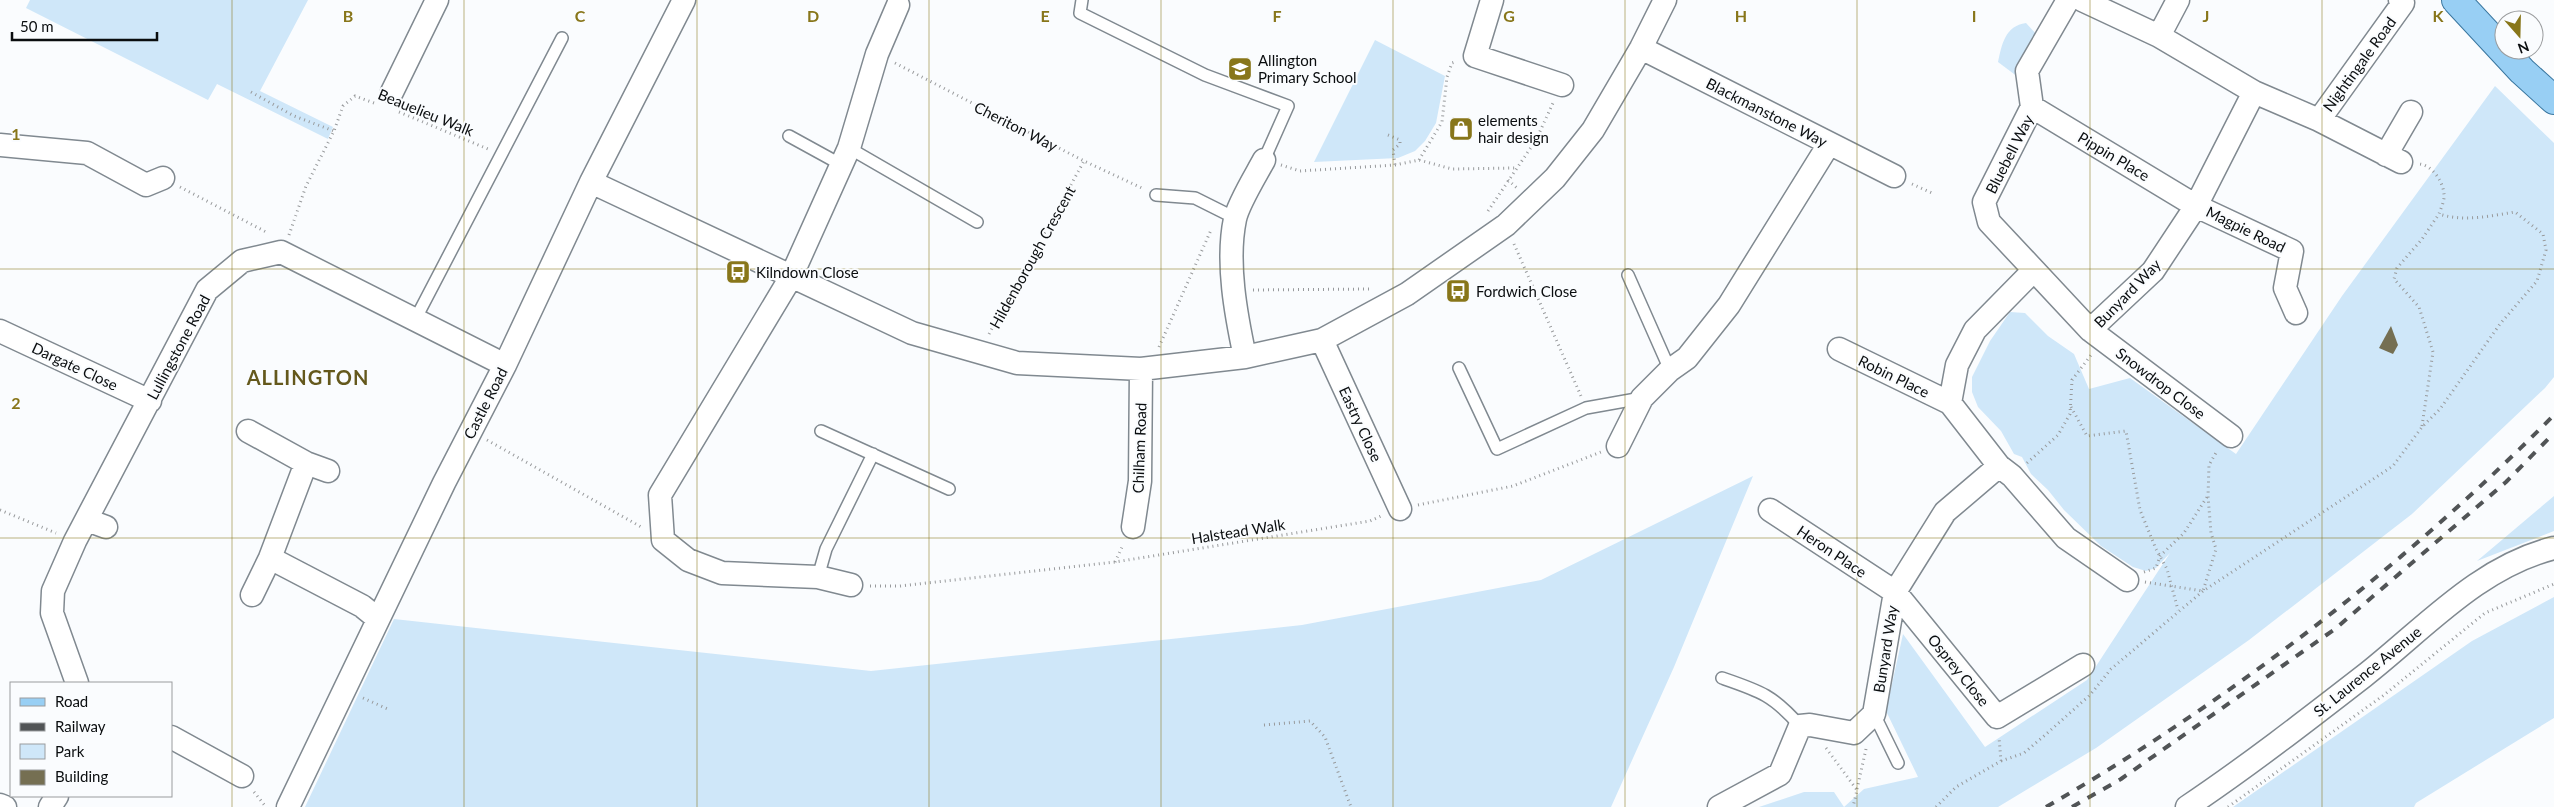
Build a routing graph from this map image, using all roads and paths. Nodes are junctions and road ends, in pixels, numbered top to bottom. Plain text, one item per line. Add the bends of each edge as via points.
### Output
1 (437, 0) edge
2 (684, 0) edge
3 (1082, 0) edge
4 (1492, 0) edge
5 (1665, 0) edge
6 (2068, 0) edge
7 (2082, 0) edge
8 (2178, 0) edge
9 (2400, 0) edge
10 (2456, 0) edge
11 (898, 5) dead end
12 (2160, 36) junction
13 (562, 38) dead end
14 (1641, 48) junction
15 (877, 54) junction
16 (1475, 56) junction
17 (1562, 85) joint
18 (251, 92) dead end
19 (2254, 92) junction
20 (2554, 100) edge
21 (389, 102) junction
22 (2032, 107) junction
23 (2411, 112) dead end
24 (2319, 120) junction
25 (334, 132) junction
26 (1388, 135) dead end
27 (790, 136) dead end
28 (1829, 144) junction
29 (0, 145) edge
30 (502, 155) junction
31 (844, 156) junction
32 (2393, 158) junction
33 (1264, 160) junction
34 (1419, 160) junction
35 (1084, 161) junction
36 (1396, 165) junction
37 (1516, 168) junction
38 (1894, 176) dead end
39 (163, 178) joint
40 (591, 182) junction
41 (1156, 195) joint
42 (2196, 206) junction
43 (1228, 214) junction
44 (2439, 214) junction
45 (1484, 219) dead end
46 (977, 222) dead end
47 (1506, 225) junction
48 (284, 247) junction
49 (2034, 270) junction
50 (1628, 275) dead end
51 (790, 277) junction
52 (1378, 288) dead end
53 (1235, 290) junction
54 (2296, 313) dead end
55 (415, 320) junction
56 (0, 331) edge
57 (2097, 335) junction
58 (1322, 340) junction
59 (1839, 349) dead end
60 (979, 352) junction
61 (1245, 357) junction
62 (505, 365) junction
63 (1459, 368) dead end
64 (1145, 369) junction
65 (1670, 370) junction
66 (1642, 398) junction
67 (150, 401) junction
68 (1950, 404) junction
69 (1586, 408) junction
70 (2071, 408) junction
71 (2422, 427) junction
72 (248, 431) dead end
73 (471, 431) junction
74 (822, 431) dead end
75 (2229, 435) joint
76 (1618, 446) joint
77 (873, 454) junction
78 (306, 463) junction
79 (328, 471) dead end
80 (2006, 471) junction
81 (949, 489) dead end
82 (2208, 496) junction
83 (1400, 509) junction
84 (0, 510) edge
85 (1770, 510) dead end
86 (1133, 527) dead end
87 (663, 540) junction
88 (75, 541) junction
89 (2554, 548) edge
90 (2160, 556) junction
91 (270, 558) junction
92 (818, 577) junction
93 (2128, 580) junction
94 (2554, 584) edge
95 (851, 585) joint
96 (2174, 586) junction
97 (2203, 591) junction
98 (1894, 592) junction
99 (252, 595) dead end
100 (2178, 610) junction
101 (378, 619) junction
102 (2083, 665) dead end
103 (1722, 678) dead end
104 (78, 682) edge
105 (345, 689) junction
106 (390, 710) dead end
107 (1874, 714) junction
108 (1997, 717) junction
109 (1264, 725) dead end
110 (1805, 726) junction
111 (172, 737) edge
112 (2001, 761) junction
113 (1898, 763) dead end
114 (242, 776) dead end
115 (0, 805) edge
116 (5, 807) edge
117 (288, 807) edge
118 (1351, 807) edge
119 (1719, 807) edge
120 (1853, 807) edge
121 (1936, 807) edge
122 (2187, 807) edge
123 (2228, 807) edge

1 - 21 street
2 - 40 street, Castle Road
3 - 33 lane via 1080,13 1205,75 1288,106
4 - 16 street
5 - 14 street
6 - 22 street, Bluebell Way via 2027,71
7 - 12 street
8 - 12 street
9 - 24 street, Nightingale Road via 2403,3
10 - 20 main road
11 - 15 street
12 - 19 street
13 - 30 lane
14 - 28 street, Blackmanstone Way
14 - 47 street via 1608,107 1576,153
15 - 31 street
15 - 35 path, Cheriton Way
16 - 17 street
16 - 34 path via 1452,63 1447,77 1442,122
17 - 37 path via 1536,140
18 - 25 path via 294,116
19 - 24 street, Nightingale Road
19 - 42 street, Bunyard Way
21 - 25 path, Beauelieu Walk via 354,96 343,106
21 - 30 path, Beauelieu Walk
22 - 42 street, Pippin Place
22 - 49 street, Bluebell Way via 1984,202 1989,222
23 - 32 street
24 - 32 street
25 - 48 path via 306,186
26 - 36 path via 1400,140 1393,150
27 - 31 lane
28 - 38 street, Blackmanstone Way
28 - 65 street via 1729,305 1687,358
29 - 39 street via 87,153 146,185
30 - 55 lane
31 - 46 lane
31 - 51 street
32 - 44 path via 2426,164 2434,171 2444,193
33 - 36 path via 1300,171
33 - 43 street
34 - 36 path
34 - 37 path via 1452,170
35 - 41 path, Cheriton Way
35 - 60 path, Hildenborough Crescent
37 - 45 path
39 - 48 path
40 - 51 street
40 - 62 street, Castle Road
41 - 43 lane via 1195,198
42 - 54 street, Magpie Road via 2292,251 2285,288
42 - 57 street, Bunyard Way via 2153,271
43 - 53 street
43 - 64 path
44 - 71 path via 2397,268 2394,279 2419,306 2433,352
44 - 71 path via 2466,218 2515,212 2542,234 2546,250 2537,281 2473,359 2440,409
47 - 58 street via 1408,294
47 - 69 path
48 - 55 street
48 - 67 street, Lullingstone Road via 242,260 207,290
49 - 57 street, Bunyard Way
49 - 68 street via 1975,330 1958,365
50 - 65 lane
51 - 60 street via 912,333
51 - 87 street via 660,496
52 - 53 path
53 - 61 street
55 - 62 street
56 - 67 street, Dargate Close
57 - 70 path via 2072,380
57 - 75 street, Snowdrop Close
58 - 61 street
58 - 83 street, Eastry Close
59 - 68 street, Robin Place
60 - 64 street via 1017,363
61 - 64 street
62 - 73 street, Castle Road
63 - 69 lane via 1497,449
64 - 86 street, Chilham Road via 1140,481
65 - 66 street
66 - 69 lane
66 - 76 street
67 - 88 street, Lullingstone Road via 97,524
68 - 80 street
70 - 80 path via 2058,435
70 - 90 path via 2087,436 2126,431 2140,510
71 - 97 path via 2394,466
72 - 78 street
73 - 87 path
73 - 101 street, Castle Road
74 - 77 lane
75 - 82 path via 2209,465
76 - 83 path, Halstead Walk via 1513,486
77 - 81 lane
77 - 92 lane via 826,549
78 - 79 street
78 - 91 street
80 - 93 street via 2066,538
80 - 98 street, Bunyard Way via 1945,512
82 - 90 path via 2184,533
82 - 97 path via 2216,550
83 - 95 path, Halstead Walk via 1370,521 1115,562 900,586
84 - 88 path
85 - 98 street, Heron Place
87 - 92 street via 688,560 722,573
88 - 104 street, Lullingstone Road via 53,591 52,613
89 - 122 street, St. Laurence Avenue via 2505,566 2471,587 2365,676
90 - 93 path via 2156,568
90 - 96 path
91 - 99 street
91 - 101 street via 362,606
92 - 95 street
93 - 96 path
94 - 123 path via 2485,613 2384,694
96 - 97 path
96 - 100 path
97 - 100 path
98 - 107 street, Bunyard Way
98 - 108 street, Osprey Close
100 - 112 path via 2111,669 2090,694 2044,736 2024,753
101 - 105 street, Castle Road
102 - 108 street, Osprey Close
103 - 110 lane via 1765,693
105 - 106 path
105 - 117 street, Castle Road
107 - 110 street, Bunyard Way via 1854,733
107 - 113 lane
108 - 112 path
109 - 118 path via 1310,721 1325,737
110 - 119 street via 1780,774
110 - 120 path via 1857,790
111 - 114 street
112 - 121 path via 1956,787
115 - 116 street

